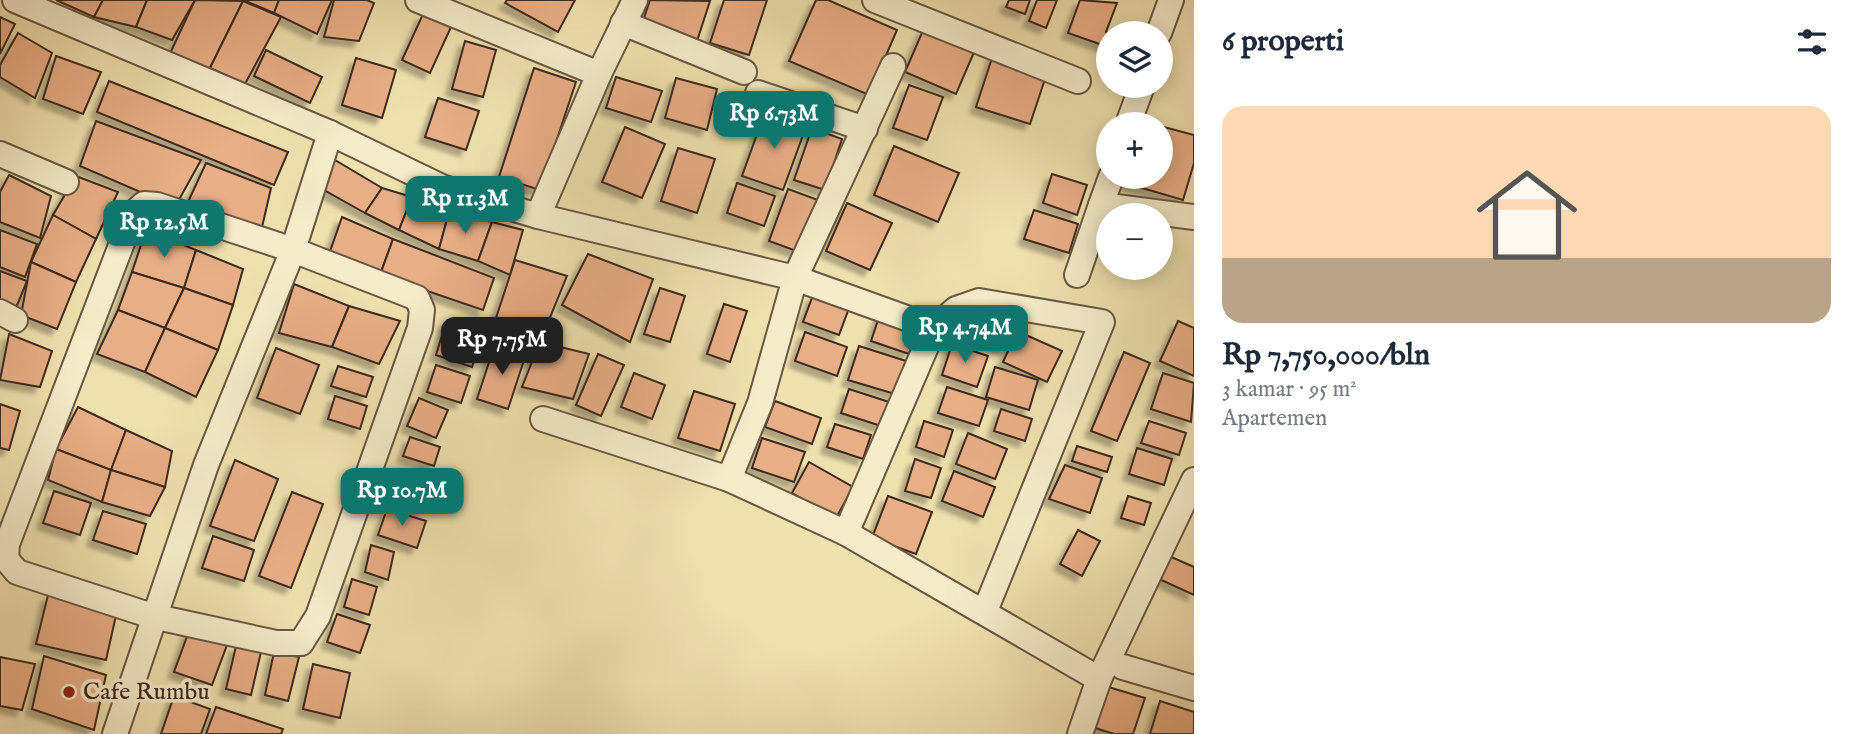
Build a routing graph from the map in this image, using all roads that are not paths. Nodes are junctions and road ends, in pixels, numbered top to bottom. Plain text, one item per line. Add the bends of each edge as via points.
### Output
1 (15, 0) edge
2 (418, 0) edge
3 (635, 0) edge
4 (875, 0) edge
5 (1171, 0) edge
6 (1164, 21) edge
7 (623, 23) junction
8 (893, 66) dead end
9 (744, 72) dead end
10 (599, 74) junction
11 (1078, 81) dead end
12 (758, 93) dead end
13 (865, 129) junction
14 (330, 133) junction
15 (0, 154) edge
16 (66, 182) dead end
17 (1173, 213) edge
18 (538, 216) junction
19 (1194, 217) edge
20 (1096, 220) edge
21 (293, 250) junction
22 (1077, 275) dead end
23 (795, 278) junction
24 (934, 328) junction
25 (543, 419) dead end
26 (729, 480) junction
27 (1194, 480) edge
28 (846, 533) junction
29 (985, 611) junction
30 (152, 617) junction
31 (1123, 667) dead end
32 (1099, 679) junction
33 (1194, 688) edge
34 (115, 734) edge
35 (1080, 734) edge

1 - 14 street
2 - 10 street
3 - 7 street
4 - 11 street
5 - 6 street
7 - 9 street
7 - 10 street
8 - 13 street
10 - 18 street
12 - 13 street
13 - 23 street
14 - 18 street via 444,188
14 - 21 street
15 - 16 street
17 - 19 street
18 - 23 street
20 - 22 street
21 - 30 street via 206,465
21 - 30 street via 416,298 422,310 364,494 318,617 300,643 289,645
21 - 30 street via 144,204 135,212 105,287 7,544 6,559 17,572
23 - 24 street
23 - 26 street via 760,403
24 - 28 street
24 - 29 street via 956,309 979,301 1102,322
25 - 26 street
26 - 28 street
27 - 32 street
28 - 29 street
29 - 32 street
30 - 34 street
31 - 33 street
32 - 35 street

